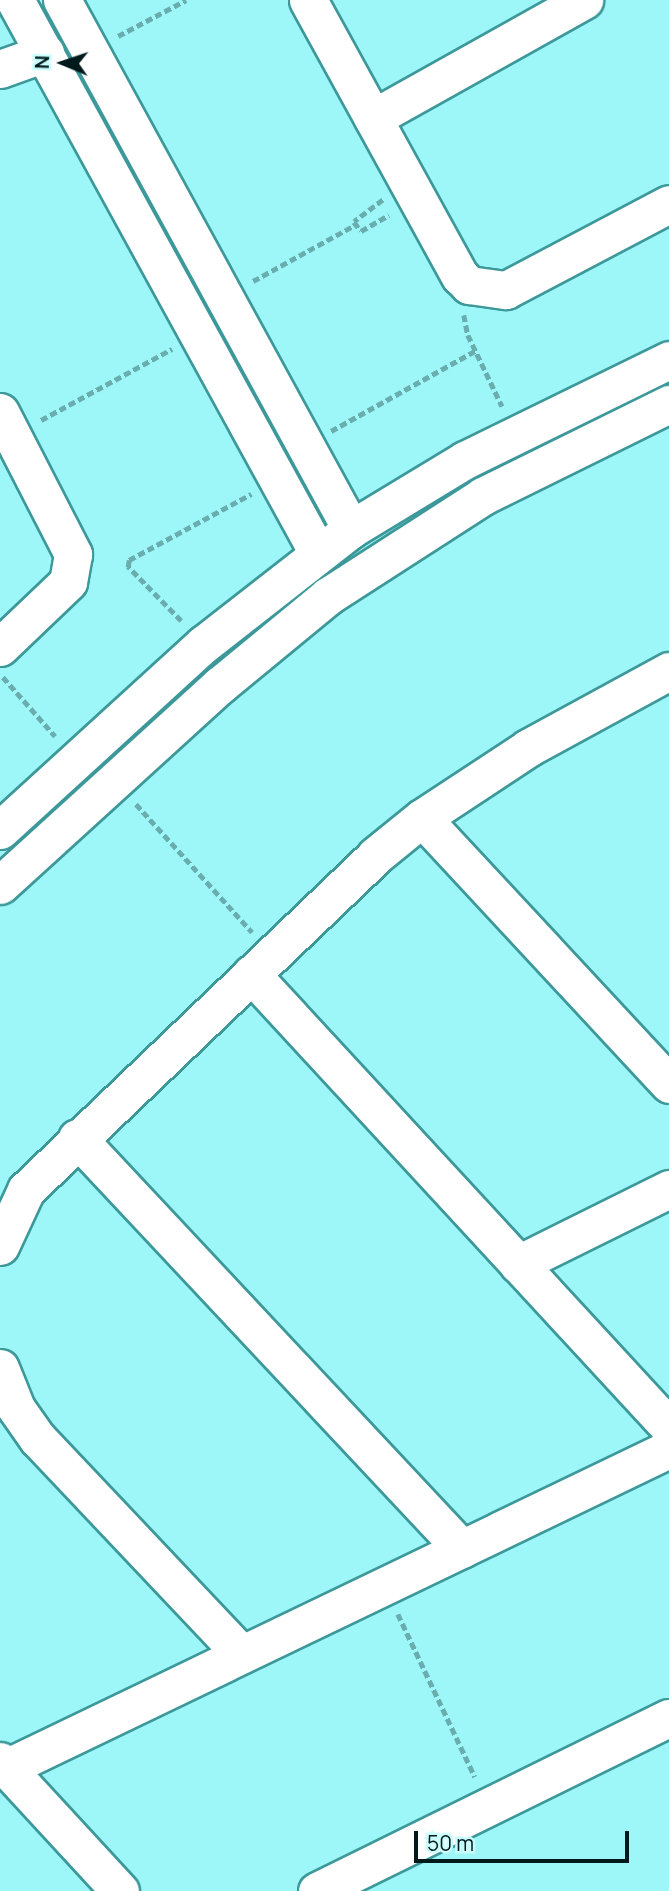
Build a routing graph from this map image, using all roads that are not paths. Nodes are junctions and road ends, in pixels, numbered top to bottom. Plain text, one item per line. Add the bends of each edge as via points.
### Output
1 (15, 0) edge
2 (62, 0) edge
3 (308, 0) edge
4 (584, 0) edge
5 (45, 53) junction
6 (0, 69) edge
7 (373, 118) junction
8 (669, 204) edge
9 (669, 360) edge
10 (669, 404) edge
11 (6, 424) edge
12 (351, 529) junction
13 (318, 553) junction
14 (0, 647) edge
15 (198, 649) junction
16 (669, 671) edge
17 (220, 685) junction
18 (422, 818) junction
19 (0, 830) edge
20 (0, 885) edge
21 (261, 964) junction
22 (669, 1084) edge
23 (77, 1138) junction
24 (669, 1189) edge
25 (0, 1246) edge
26 (518, 1264) junction
27 (0, 1368) edge
28 (669, 1427) edge
29 (669, 1449) edge
30 (462, 1549) junction
31 (241, 1654) junction
32 (669, 1718) edge
33 (3, 1764) edge
34 (120, 1891) edge
35 (317, 1891) edge

1 - 5 street
2 - 12 street
3 - 7 street
4 - 7 street
5 - 6 street
5 - 13 street
7 - 8 street via 469,285 506,290
9 - 12 street via 454,466
10 - 17 street via 419,533 328,596
11 - 14 street via 69,540 73,568 59,593
12 - 13 street
13 - 15 street
15 - 17 street
15 - 19 street
16 - 18 street via 528,748
17 - 20 street
18 - 21 street
18 - 22 street
21 - 23 street
21 - 26 street
23 - 25 street via 26,1190
23 - 30 street
24 - 26 street
26 - 28 street
27 - 31 street via 16,1408 38,1439
29 - 30 street
30 - 31 street
31 - 33 street
32 - 35 street
33 - 34 street

